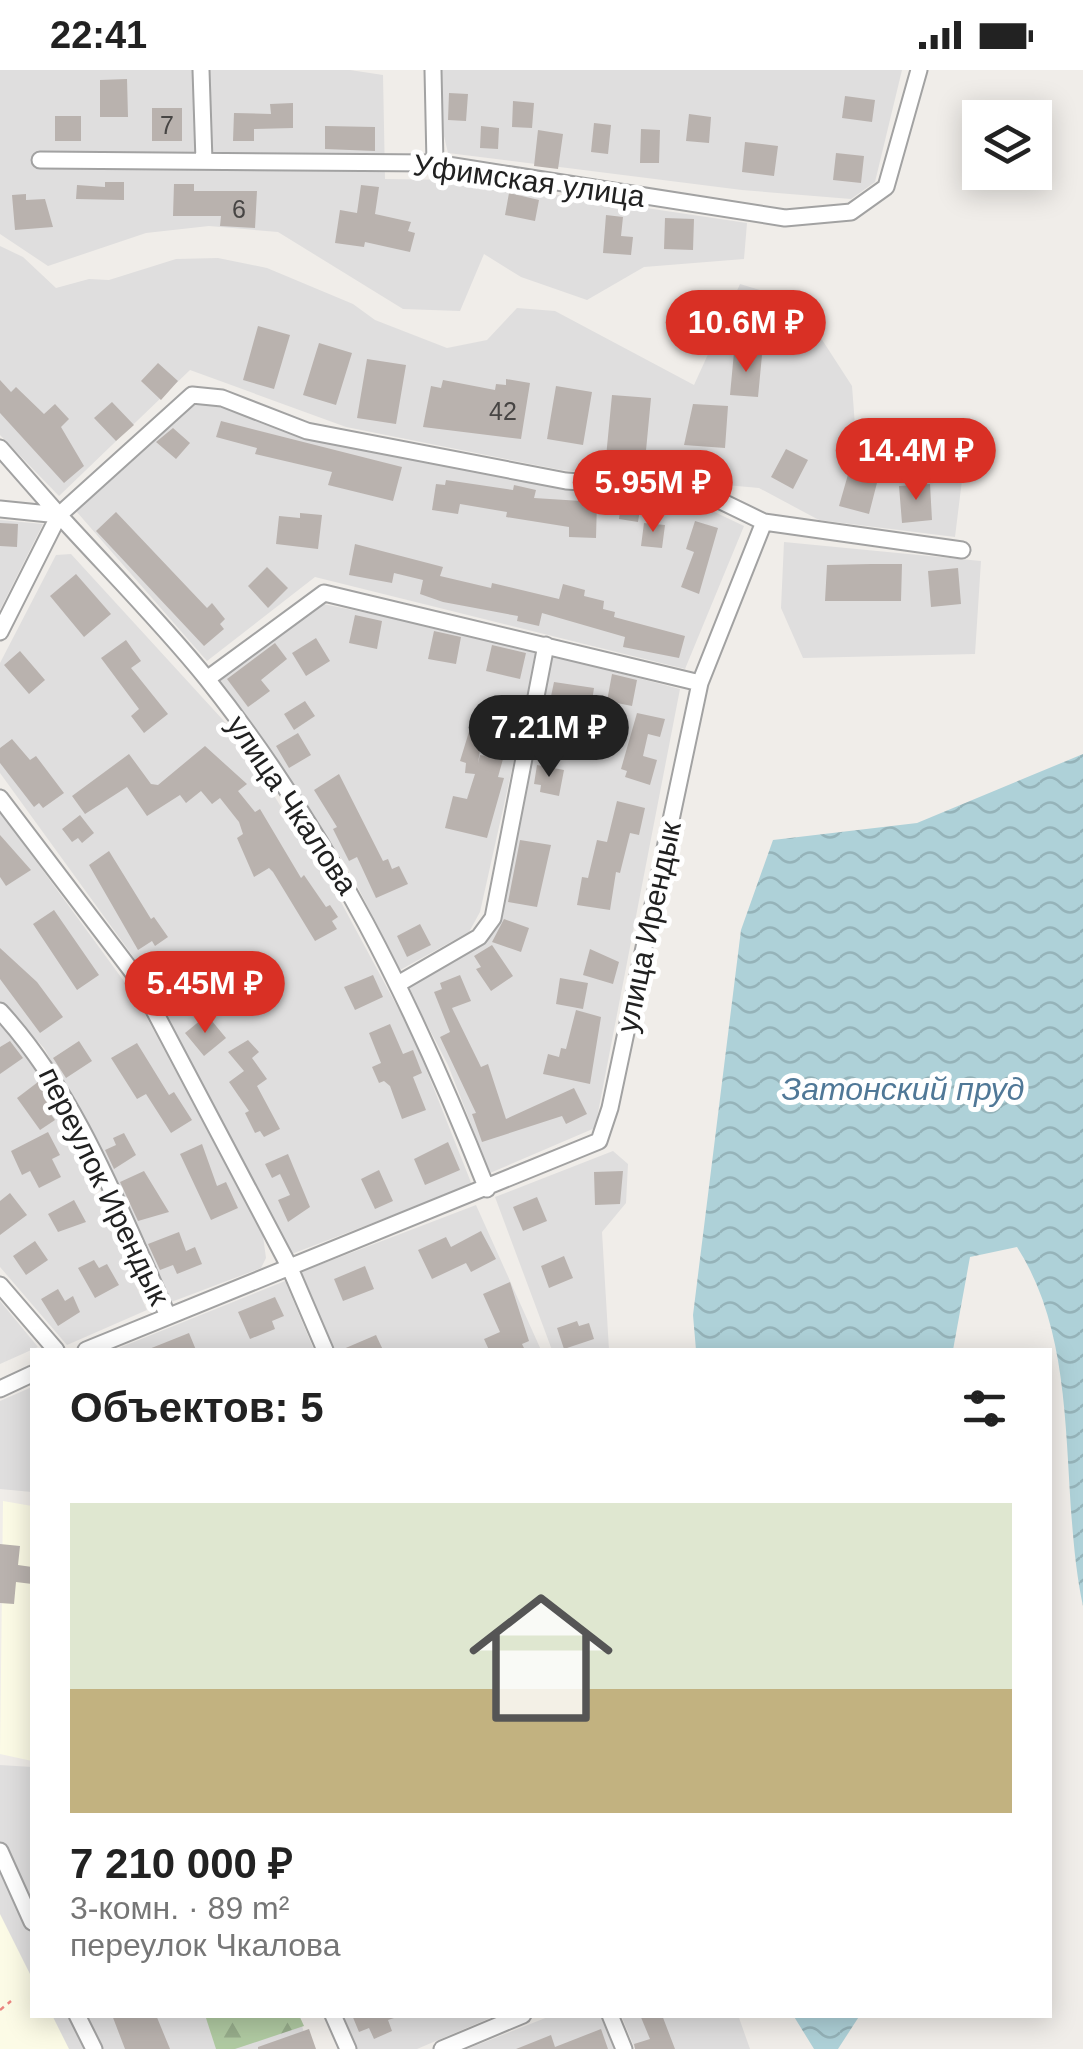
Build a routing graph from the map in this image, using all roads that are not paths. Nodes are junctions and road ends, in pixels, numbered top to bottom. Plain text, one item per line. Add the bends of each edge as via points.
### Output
1 (201, 70) edge
2 (433, 70) edge
3 (919, 70) edge
4 (40, 160) dead end
5 (204, 161) junction
6 (435, 163) junction
7 (0, 448) edge
8 (0, 509) edge
9 (59, 515) junction
10 (764, 522) junction
11 (962, 550) dead end
12 (0, 632) edge
13 (546, 644) junction
14 (207, 679) junction
15 (700, 683) junction
16 (0, 798) edge
17 (398, 984) junction
18 (0, 1011) edge
19 (487, 1189) junction
20 (289, 1266) junction
21 (0, 1284) edge
22 (168, 1316) junction
23 (54, 1348) edge
24 (91, 1348) edge
25 (324, 1348) edge
26 (30, 1375) edge
27 (0, 1389) edge
28 (0, 1851) edge
29 (30, 1918) edge
30 (79, 2018) edge
31 (334, 2018) edge
32 (517, 2018) edge
33 (611, 2018) edge
34 (94, 2049) edge
35 (348, 2049) edge
36 (442, 2049) edge
37 (624, 2049) edge

1 - 5 street
2 - 6 street
3 - 6 street, Уфимская улица via 886,187 851,212 785,218
4 - 5 street, Уфимская улица
5 - 6 street, Уфимская улица
7 - 9 street, улица Чкалова
8 - 9 street
9 - 10 street via 192,395 222,398 308,431 566,481 698,490
9 - 12 street
9 - 14 street, улица Чкалова
10 - 11 street
10 - 15 street, улица Ирендык
13 - 14 street via 324,593
13 - 15 street
13 - 17 street via 493,918 479,937
14 - 17 street, улица Чкалова via 342,873
15 - 19 street, улица Ирендык via 599,1141
16 - 20 street via 137,978
17 - 19 street, улица Чкалова via 433,1052
18 - 22 street, переулок Ирендык via 38,1052 93,1150
19 - 20 street, улица Ирендык
20 - 22 street, улица Ирендык
20 - 25 street
21 - 23 street
22 - 24 street, улица Ирендык
26 - 27 street
28 - 29 street
30 - 34 street
31 - 35 street
32 - 36 street
33 - 37 street

